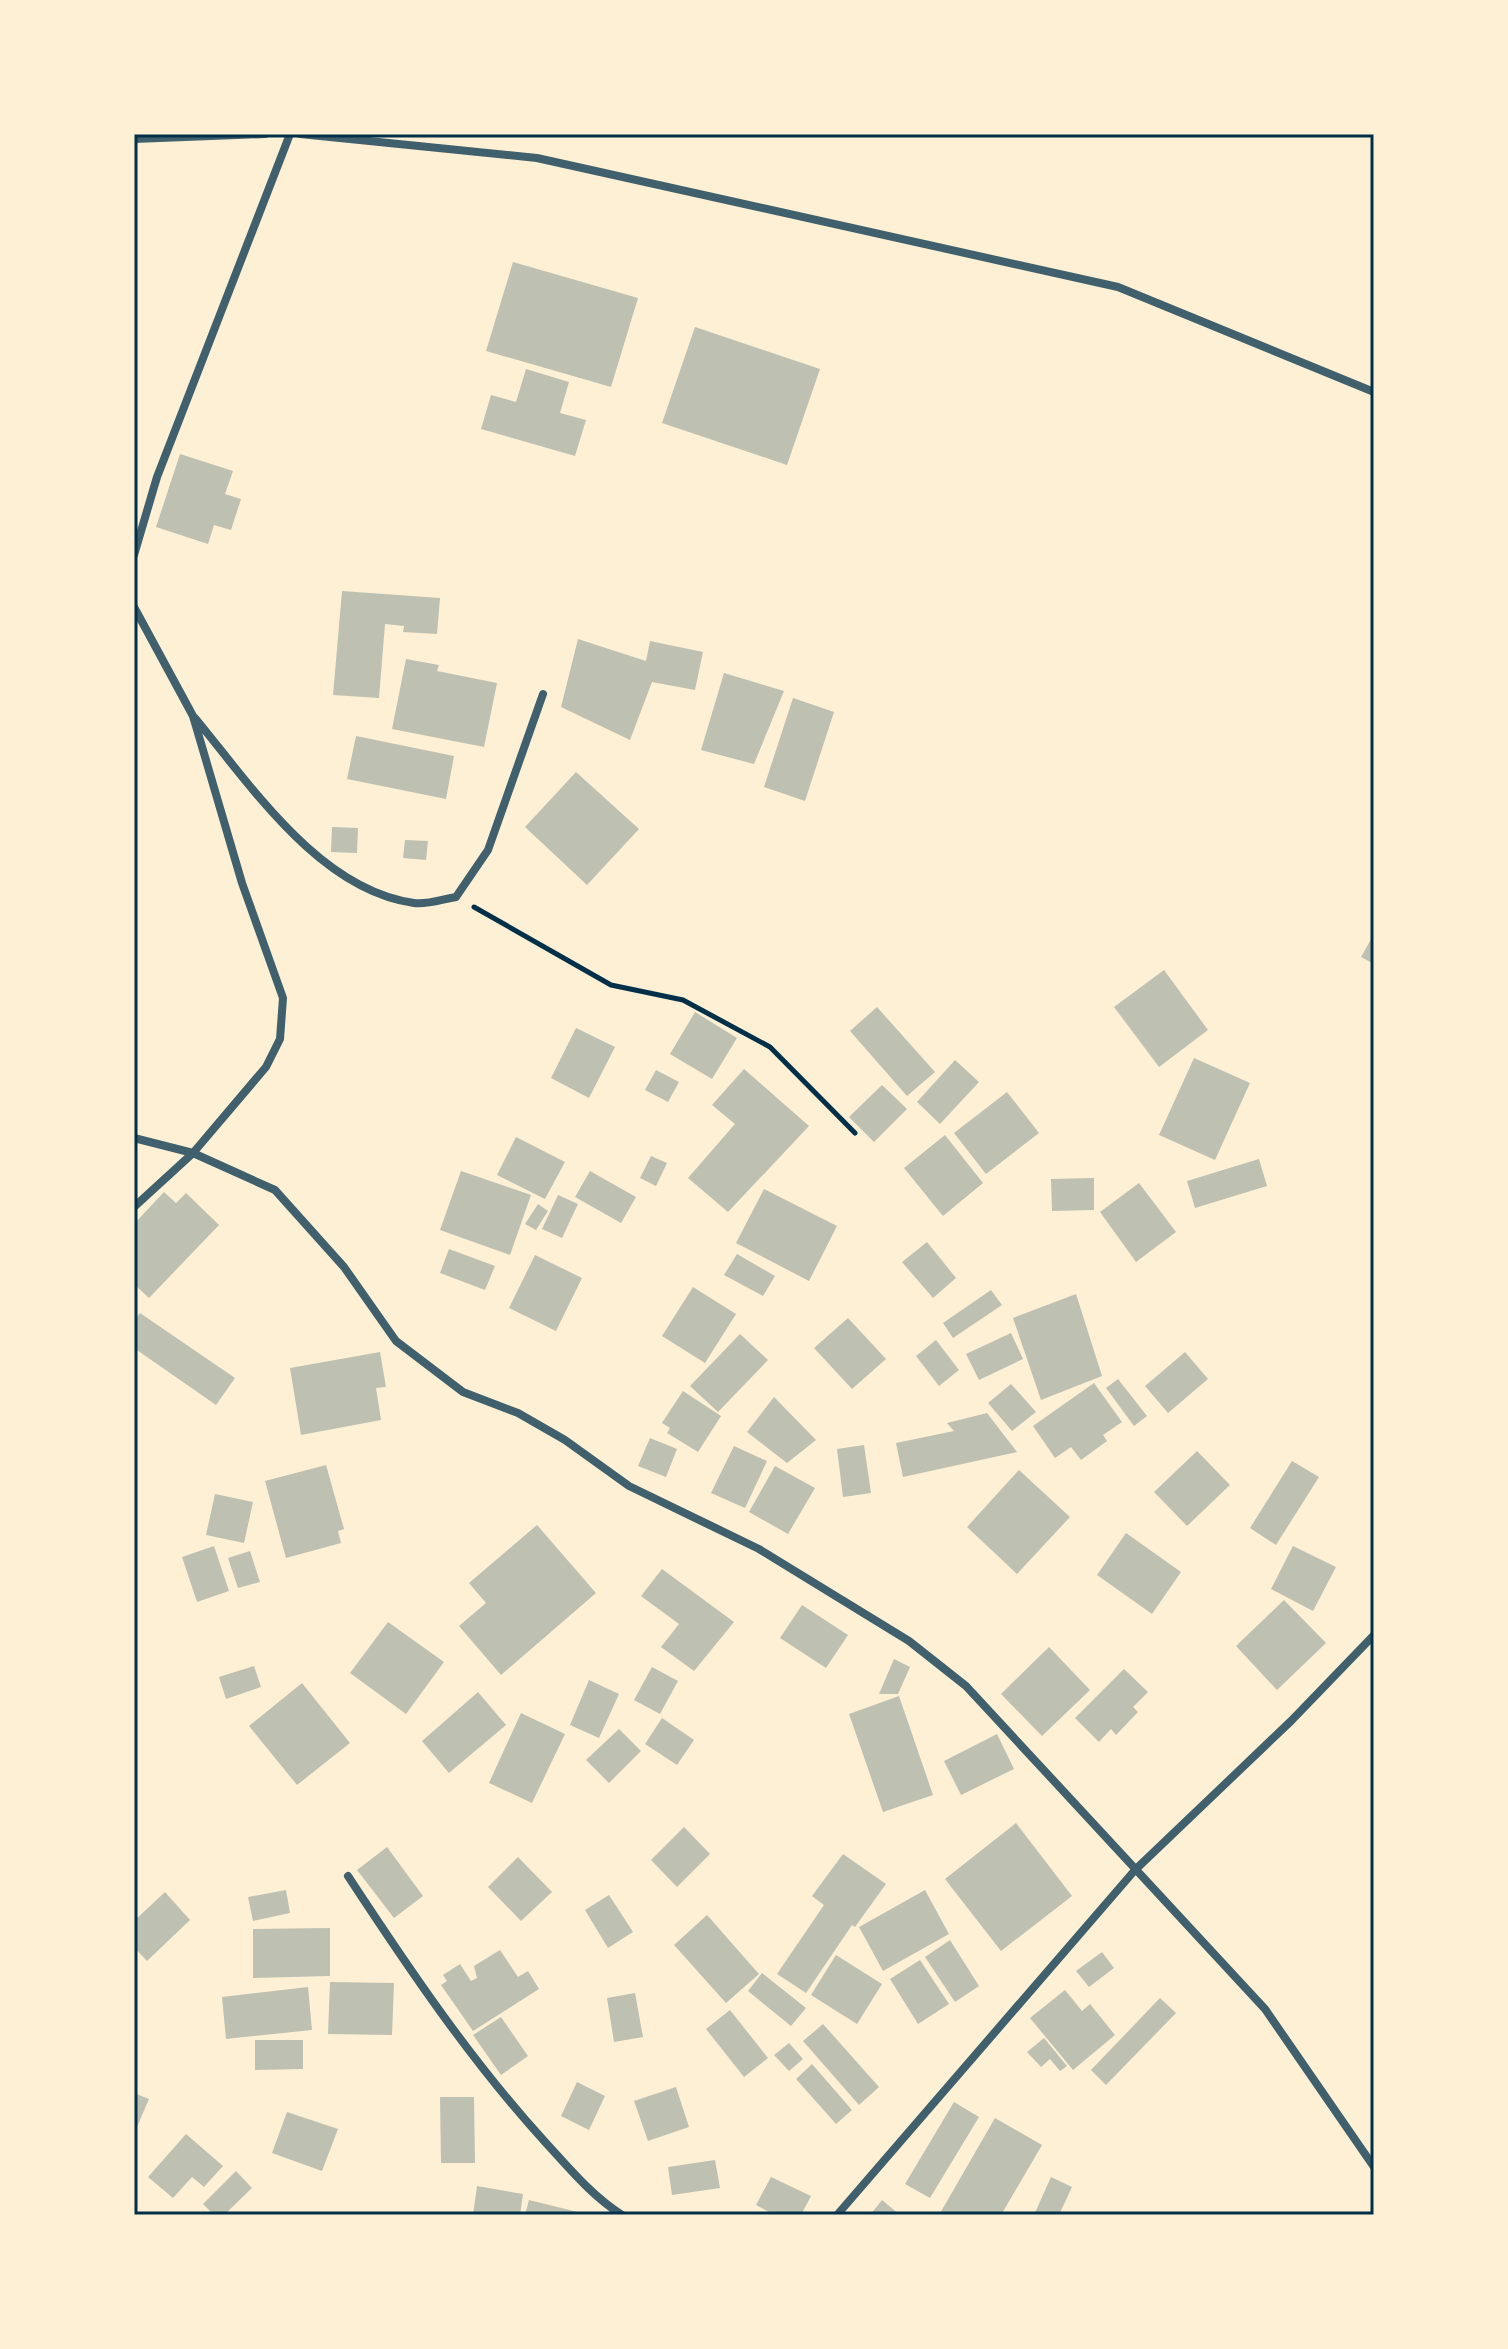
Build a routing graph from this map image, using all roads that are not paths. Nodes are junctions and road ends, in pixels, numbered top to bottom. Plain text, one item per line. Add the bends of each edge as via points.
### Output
1 (265, 134) edge
2 (290, 134) edge
3 (300, 134) edge
4 (134, 139) edge
5 (1374, 392) edge
6 (134, 555) edge
7 (134, 607) edge
8 (543, 694) dead end
9 (193, 716) junction
10 (134, 1138) edge
11 (193, 1153) junction
12 (134, 1207) edge
13 (1374, 1635) edge
14 (1135, 1870) junction
15 (348, 1876) dead end
16 (1374, 2167) edge
17 (622, 2215) edge
18 (837, 2215) edge

1 - 4 street
2 - 6 street via 167,449
3 - 5 street via 537,158 1118,287
7 - 9 street
8 - 9 street via 488,850 456,897 417,904 368,892 291,834
9 - 11 street via 242,883 283,998 280,1039 266,1067
10 - 11 street
11 - 12 street
11 - 14 street via 275,1190 344,1267 396,1341 463,1392 518,1413 629,1486 759,1549 909,1641 966,1686
13 - 14 street
14 - 16 street via 1265,2009
14 - 18 street
15 - 17 street via 432,2003 515,2110 599,2200

